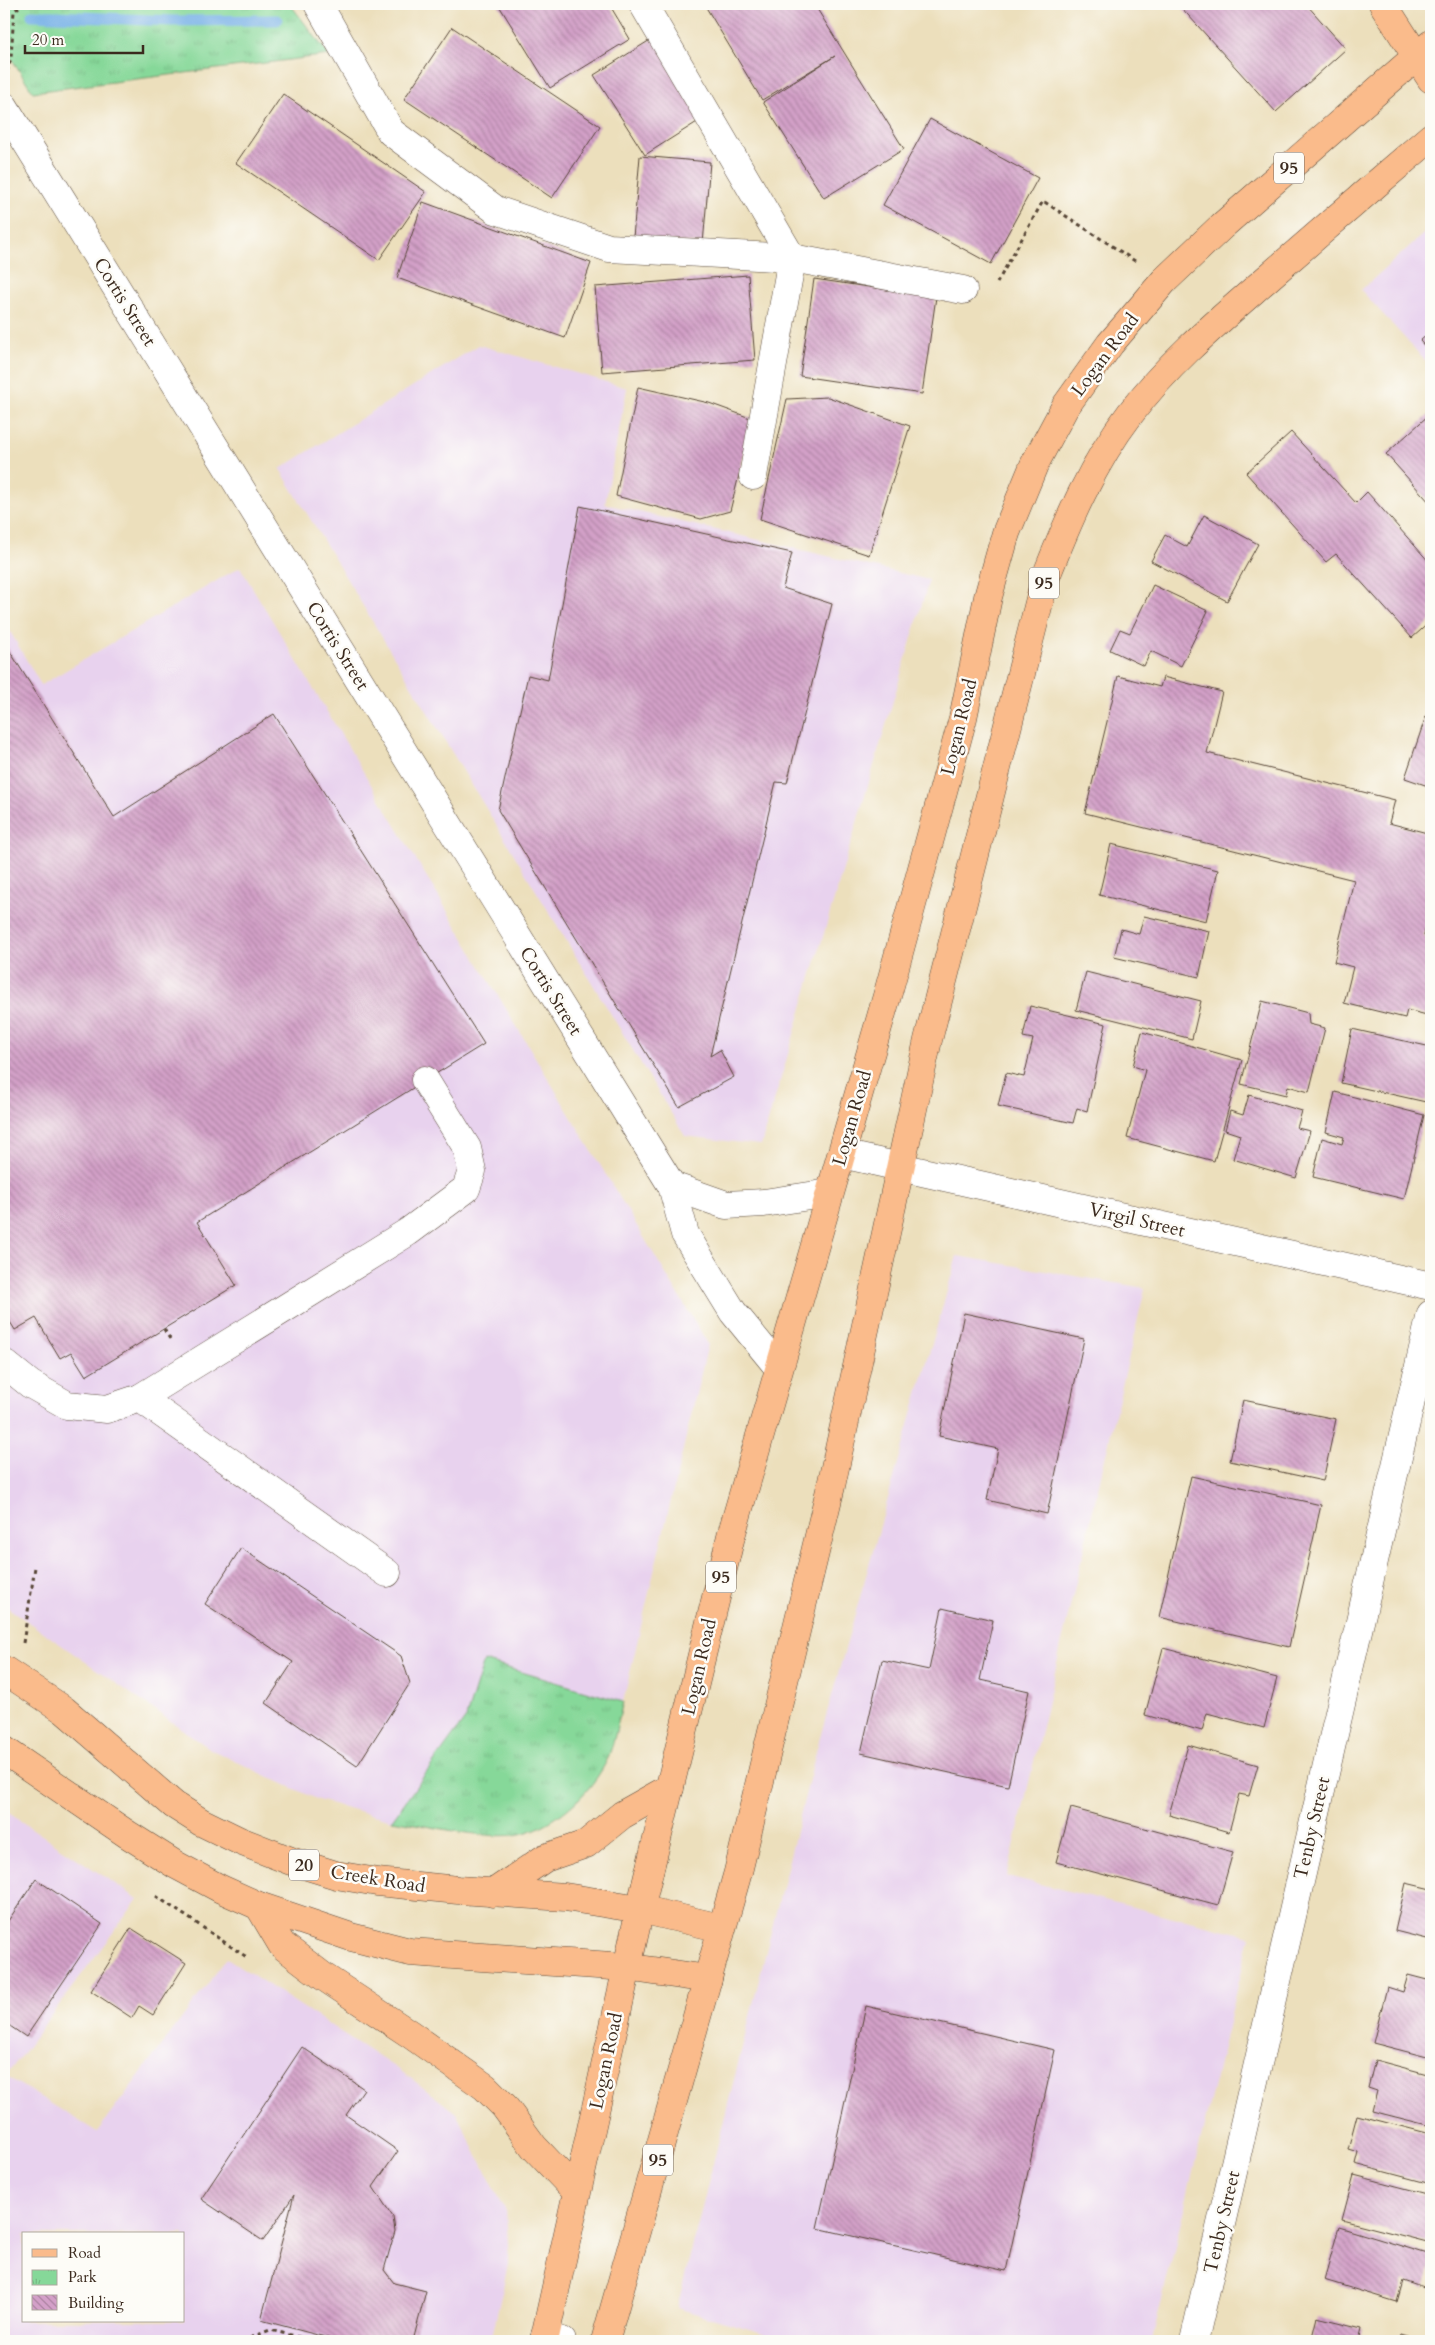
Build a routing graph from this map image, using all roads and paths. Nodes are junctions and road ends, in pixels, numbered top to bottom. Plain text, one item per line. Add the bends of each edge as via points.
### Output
1 (23, 4) edge
2 (318, 4) edge
3 (643, 4) edge
4 (1383, 4) edge
5 (1426, 60) edge
6 (6, 76) dead end
7 (4, 106) edge
8 (1431, 137) edge
9 (792, 258) junction
10 (1164, 281) junction
11 (962, 290) joint
12 (753, 476) dead end
13 (425, 1080) dead end
14 (842, 1154) junction
15 (900, 1166) junction
16 (672, 1186) junction
17 (829, 1193) junction
18 (1431, 1286) edge
19 (1431, 1314) edge
20 (4, 1363) edge
21 (778, 1367) junction
22 (140, 1398) junction
23 (1421, 1399) edge
24 (35, 1567) dead end
25 (387, 1573) dead end
26 (11, 1674) edge
27 (4, 1750) edge
28 (670, 1788) junction
29 (493, 1892) junction
30 (259, 1906) junction
31 (640, 1909) junction
32 (721, 1928) junction
33 (626, 1967) junction
34 (708, 1979) junction
35 (576, 2191) junction
36 (550, 2340) edge
37 (243, 2341) edge
38 (316, 2341) edge
39 (605, 2341) edge
40 (1194, 2341) edge

1 - 6 path via 14,12 11,58
2 - 9 street via 391,132 496,210 609,248
3 - 9 street
4 - 5 main road
5 - 10 main road, Logan Road / 95 via 1222,226
7 - 16 street, Cortis Street
8 - 15 main road, 95 via 1171,366 1130,414 1090,475 1045,579 1032,626 928,1040
9 - 11 street
9 - 12 street
10 - 11 path via 1043,201 996,284
10 - 14 main road, Logan Road / 95 via 1110,344 1065,407 1034,465 1006,533 988,597 963,718
13 - 22 street via 466,1148 472,1171 466,1189 408,1232
14 - 15 street, Virgil Street
14 - 17 main road, Logan Road / 95
15 - 18 street, Virgil Street
15 - 32 main road, 95 via 831,1486 738,1872
16 - 17 street via 726,1205 743,1206
16 - 21 street, Cortis Street via 685,1234 733,1312
17 - 21 main road, Logan Road / 95
19 - 23 street, Tenby Street
20 - 22 street via 30,1384 67,1405 107,1409
21 - 28 main road, Logan Road / 95 via 731,1536
22 - 25 street
23 - 40 street, Tenby Street
24 - 26 path
26 - 29 main road, Creek Road / 20 via 64,1710 174,1805 240,1842 336,1875 419,1887
27 - 30 main road via 176,1865
28 - 29 main road via 622,1815 586,1844 545,1858
28 - 31 main road, Logan Road / 95
29 - 31 main road, Creek Road / 20 via 565,1897
30 - 33 main road via 351,1937 410,1952
30 - 35 main road via 282,1945 485,2087 504,2106 534,2147
31 - 32 main road, Creek Road / 20
31 - 33 main road, Logan Road / 95
32 - 34 main road, 95
33 - 34 main road
33 - 35 main road, Logan Road / 95
34 - 39 main road, 95
35 - 36 main road, Logan Road / 95
37 - 38 path via 270,2330

